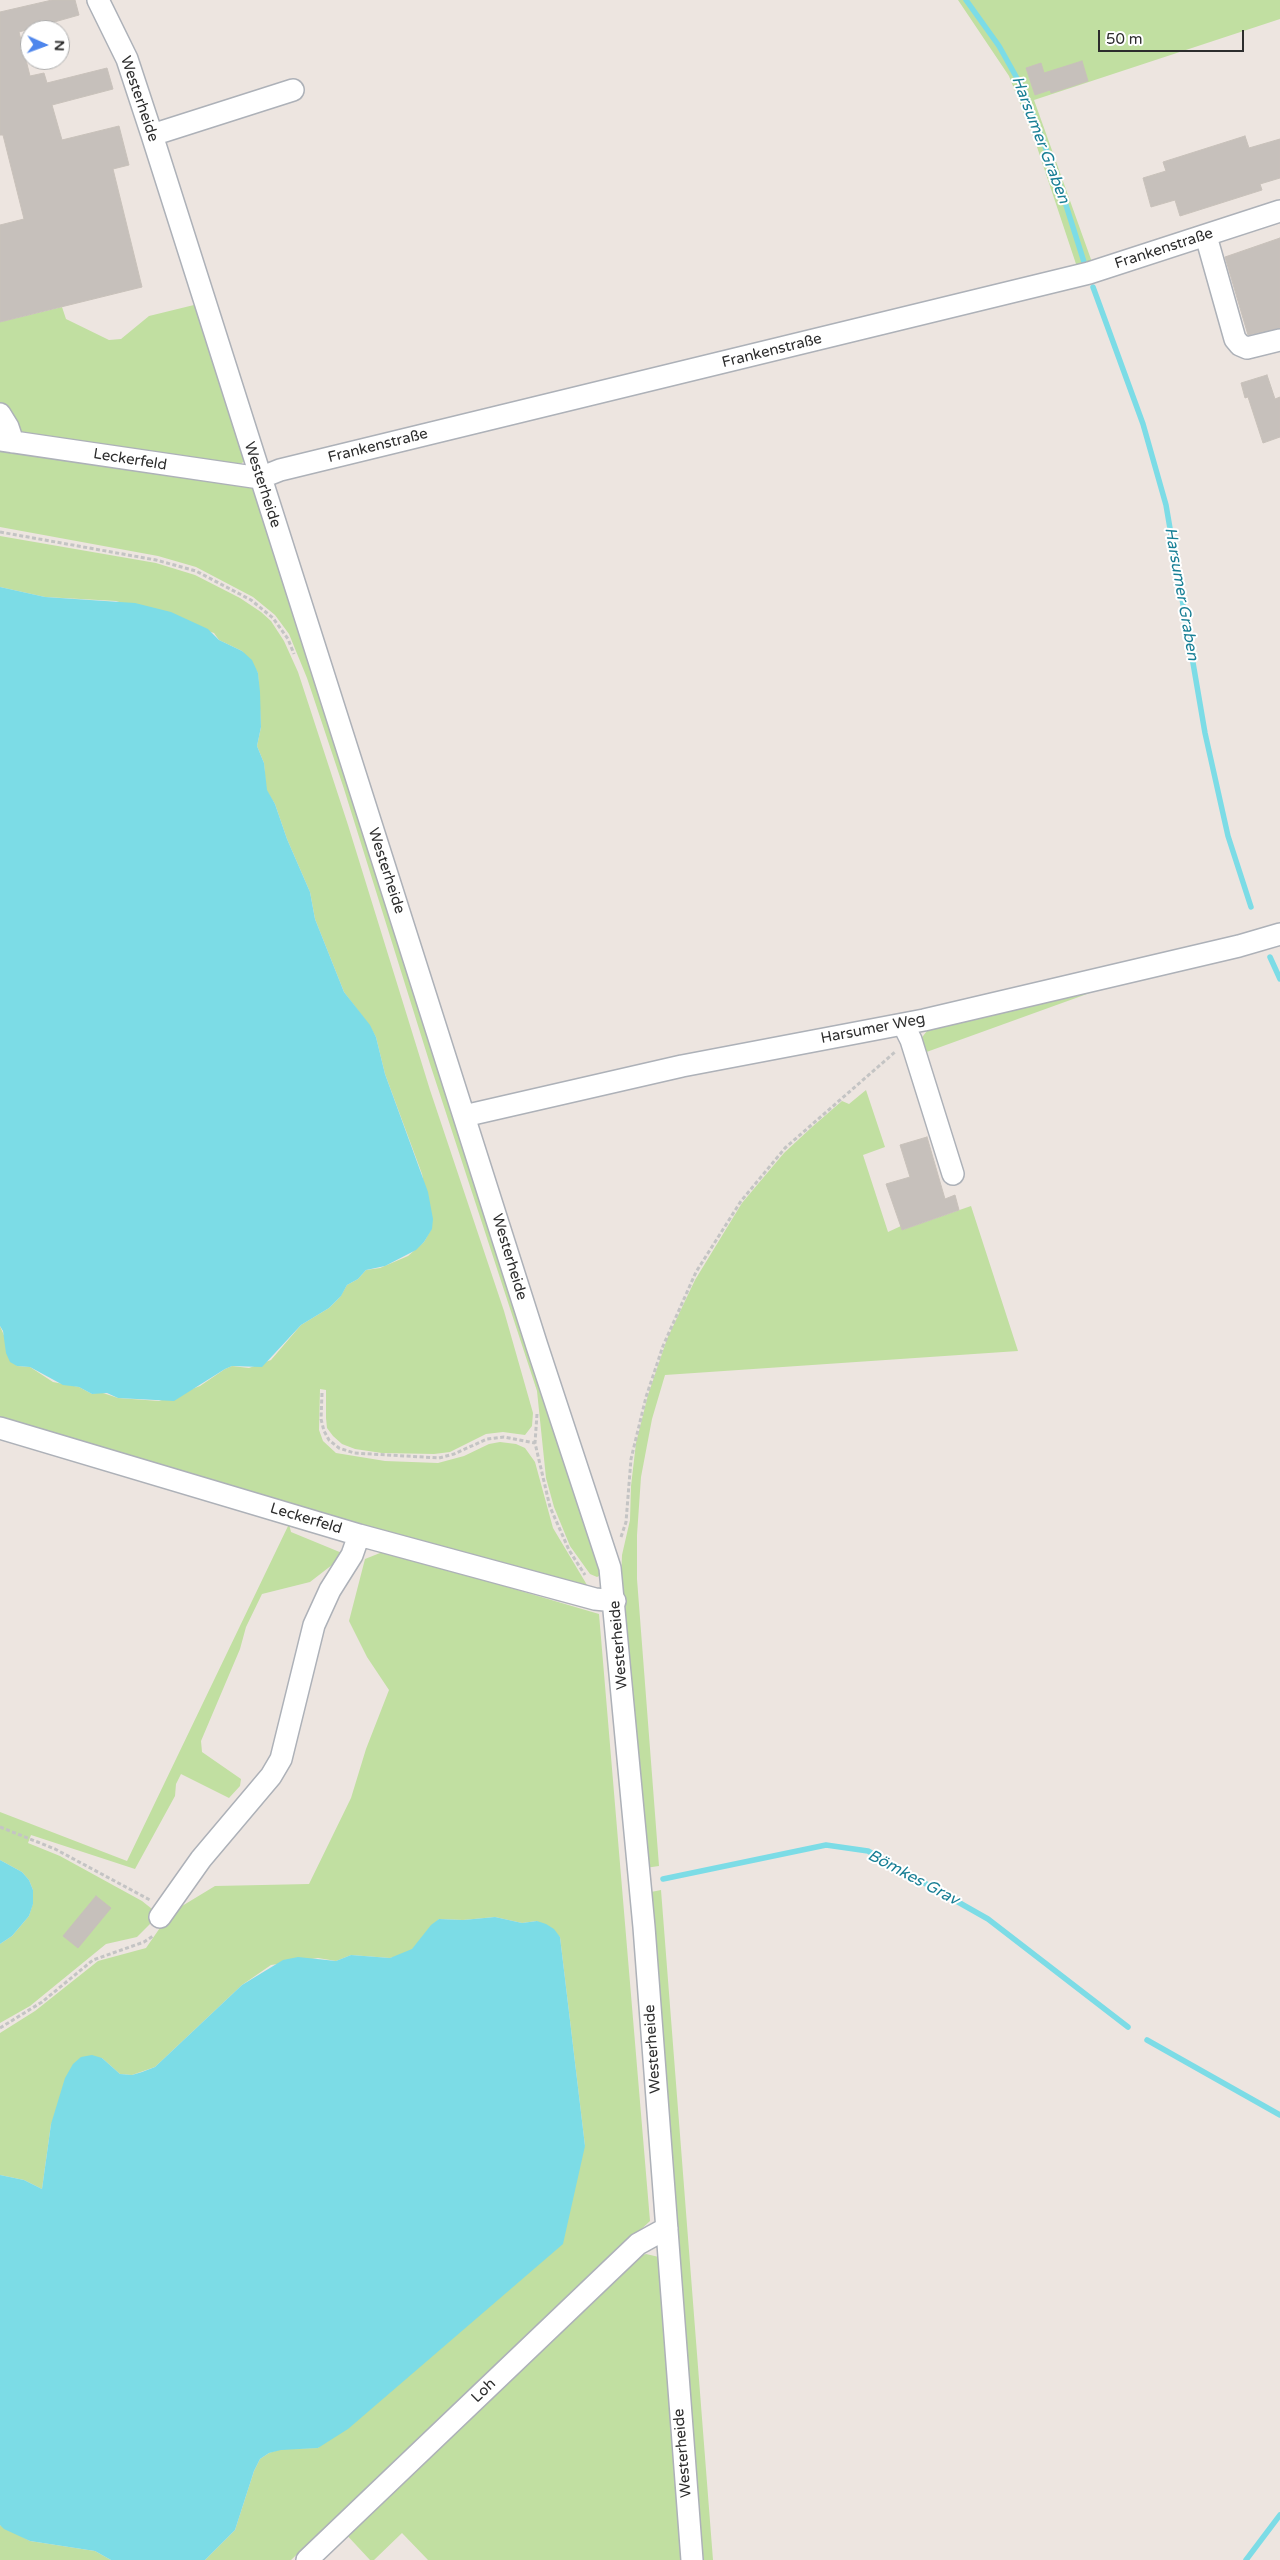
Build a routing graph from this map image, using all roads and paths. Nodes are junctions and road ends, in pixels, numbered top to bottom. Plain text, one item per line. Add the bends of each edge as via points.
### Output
1 (98, 0) edge
2 (293, 90) dead end
3 (152, 135) junction
4 (1280, 211) edge
5 (1206, 236) junction
6 (1280, 340) edge
7 (0, 414) edge
8 (6, 441) edge
9 (260, 478) junction
10 (0, 532) edge
11 (296, 658) dead end
12 (1280, 934) edge
13 (907, 1032) junction
14 (464, 1116) junction
15 (954, 1174) dead end
16 (322, 1393) dead end
17 (537, 1410) dead end
18 (0, 1428) edge
19 (535, 1443) junction
20 (359, 1535) junction
21 (610, 1568) junction
22 (605, 1600) junction
23 (0, 1827) edge
24 (160, 1917) junction
25 (0, 2028) edge
26 (667, 2228) junction
27 (307, 2560) edge
28 (692, 2560) edge

1 - 3 street, Westerheide via 126,59
2 - 3 street
3 - 9 street, Westerheide
4 - 5 street, Frankenstraße
5 - 6 street via 1235,339 1247,348
5 - 9 street, Frankenstraße via 1089,274 290,468
7 - 8 street via 8,426
8 - 9 street, Leckerfeld
9 - 14 street, Westerheide
10 - 11 path via 156,560 196,571 251,600 273,618
12 - 13 street, Harsumer Weg
13 - 14 street, Harsumer Weg via 682,1066
13 - 15 street
13 - 21 path via 785,1148 741,1201 696,1272 663,1346 646,1397 631,1459 626,1522
14 - 21 street, Westerheide
16 - 19 path via 324,1431 339,1448 354,1453 439,1458 504,1437
17 - 19 path
18 - 20 street, Leckerfeld
19 - 22 path via 557,1528 587,1579
20 - 22 street, Leckerfeld
20 - 24 street via 352,1555 330,1590 314,1626 282,1759 200,1859
21 - 22 street, Westerheide
22 - 26 street, Westerheide
23 - 24 path via 55,1849 156,1904
24 - 25 path via 153,1936 93,1960 42,2002
26 - 27 street, Loh via 638,2244
26 - 28 street, Westerheide

